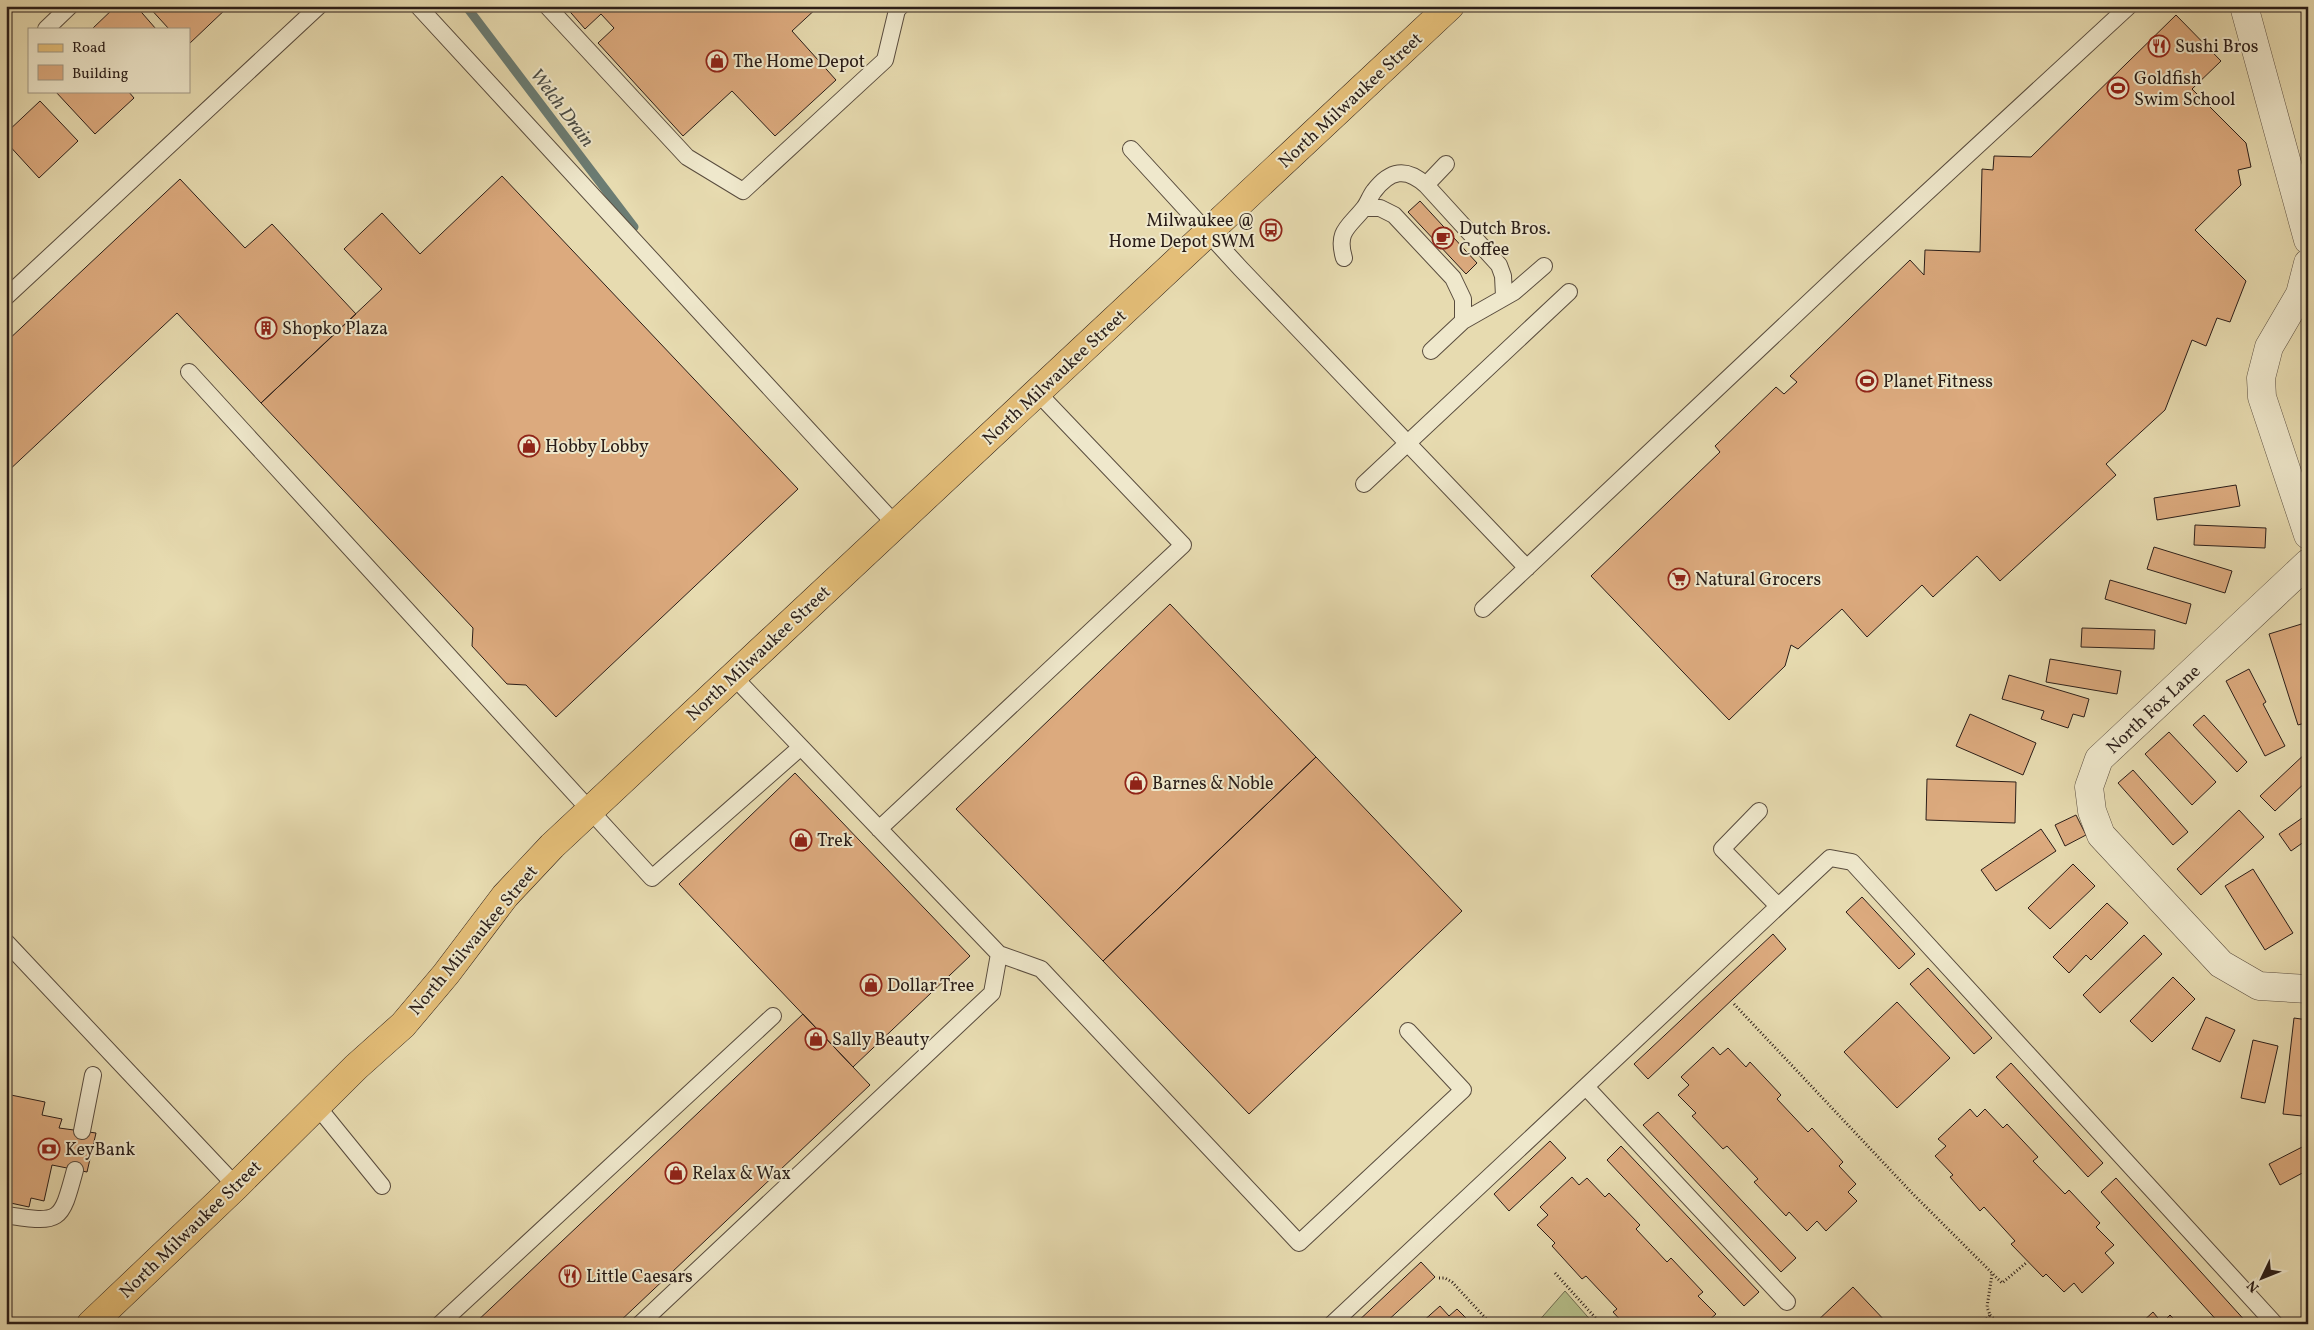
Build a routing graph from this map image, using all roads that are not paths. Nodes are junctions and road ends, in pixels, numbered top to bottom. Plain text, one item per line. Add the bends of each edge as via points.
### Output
1 (70, 6) edge
2 (319, 6) edge
3 (418, 6) edge
4 (547, 6) edge
5 (901, 6) edge
6 (1450, 6) edge
7 (2130, 6) edge
8 (2244, 6) edge
9 (47, 28) edge
10 (1132, 149) dead end
11 (1446, 164) dead end
12 (1426, 185) junction
13 (1364, 208) junction
14 (1207, 232) junction
15 (2308, 240) edge
16 (1344, 258) dead end
17 (2308, 263) edge
18 (1544, 266) dead end
19 (1568, 292) dead end
20 (1504, 296) junction
21 (6, 297) edge
22 (1463, 321) junction
23 (1431, 351) dead end
24 (189, 372) dead end
25 (1037, 392) junction
26 (1408, 443) junction
27 (1364, 484) dead end
28 (896, 524) junction
29 (2308, 535) edge
30 (2308, 563) edge
31 (1527, 568) junction
32 (1483, 609) dead end
33 (733, 676) junction
34 (801, 747) junction
35 (590, 810) junction
36 (1758, 811) dead end
37 (879, 829) junction
38 (1778, 906) junction
39 (6, 942) edge
40 (999, 954) junction
41 (2308, 989) edge
42 (773, 1016) dead end
43 (1408, 1031) dead end
44 (92, 1075) dead end
45 (1586, 1087) junction
46 (317, 1106) junction
47 (82, 1131) dead end
48 (75, 1170) dead end
49 (236, 1186) junction
50 (382, 1186) dead end
51 (6, 1215) edge
52 (1787, 1302) dead end
53 (91, 1324) edge
54 (440, 1324) edge
55 (640, 1324) edge
56 (1332, 1324) edge
57 (2275, 1324) edge

1 - 9 lane
2 - 21 lane
3 - 28 lane
4 - 5 lane via 687,158 743,191 885,60 897,10
6 - 14 main road, North Milwaukee Street
7 - 31 lane via 1852,261
8 - 15 street
10 - 14 lane
11 - 12 lane
12 - 13 lane via 1416,176 1404,172 1392,175 1374,191
12 - 20 lane via 1500,265
13 - 16 lane via 1344,230 1340,246
13 - 22 lane via 1380,208 1394,215 1453,278 1463,300
14 - 25 main road, North Milwaukee Street
14 - 26 lane
17 - 29 street via 2300,294 2269,347 2261,378 2262,397
18 - 20 lane via 1514,292
19 - 26 lane
20 - 22 lane
22 - 23 lane
24 - 35 lane
25 - 28 main road, North Milwaukee Street
25 - 37 lane via 1183,545
26 - 27 lane
26 - 31 lane
28 - 33 main road, North Milwaukee Street
30 - 41 street, North Fox Lane via 2099,759 2089,787 2092,811 2101,835 2221,964 2259,986
31 - 32 lane
33 - 34 lane
33 - 35 main road, North Milwaukee Street
34 - 35 lane via 652,878
34 - 37 lane
35 - 46 main road, North Milwaukee Street via 505,896 403,1025
36 - 38 lane via 1722,849
37 - 40 lane
38 - 45 lane
38 - 57 lane via 1830,858 1852,862
39 - 49 lane
40 - 43 lane via 1041,969 1299,1242 1463,1090
40 - 55 lane via 992,993
42 - 54 lane
44 - 47 lane
45 - 52 lane
45 - 56 lane
46 - 49 main road, North Milwaukee Street
46 - 50 lane
48 - 51 lane via 65,1207 53,1218 40,1221
49 - 53 main road, North Milwaukee Street

